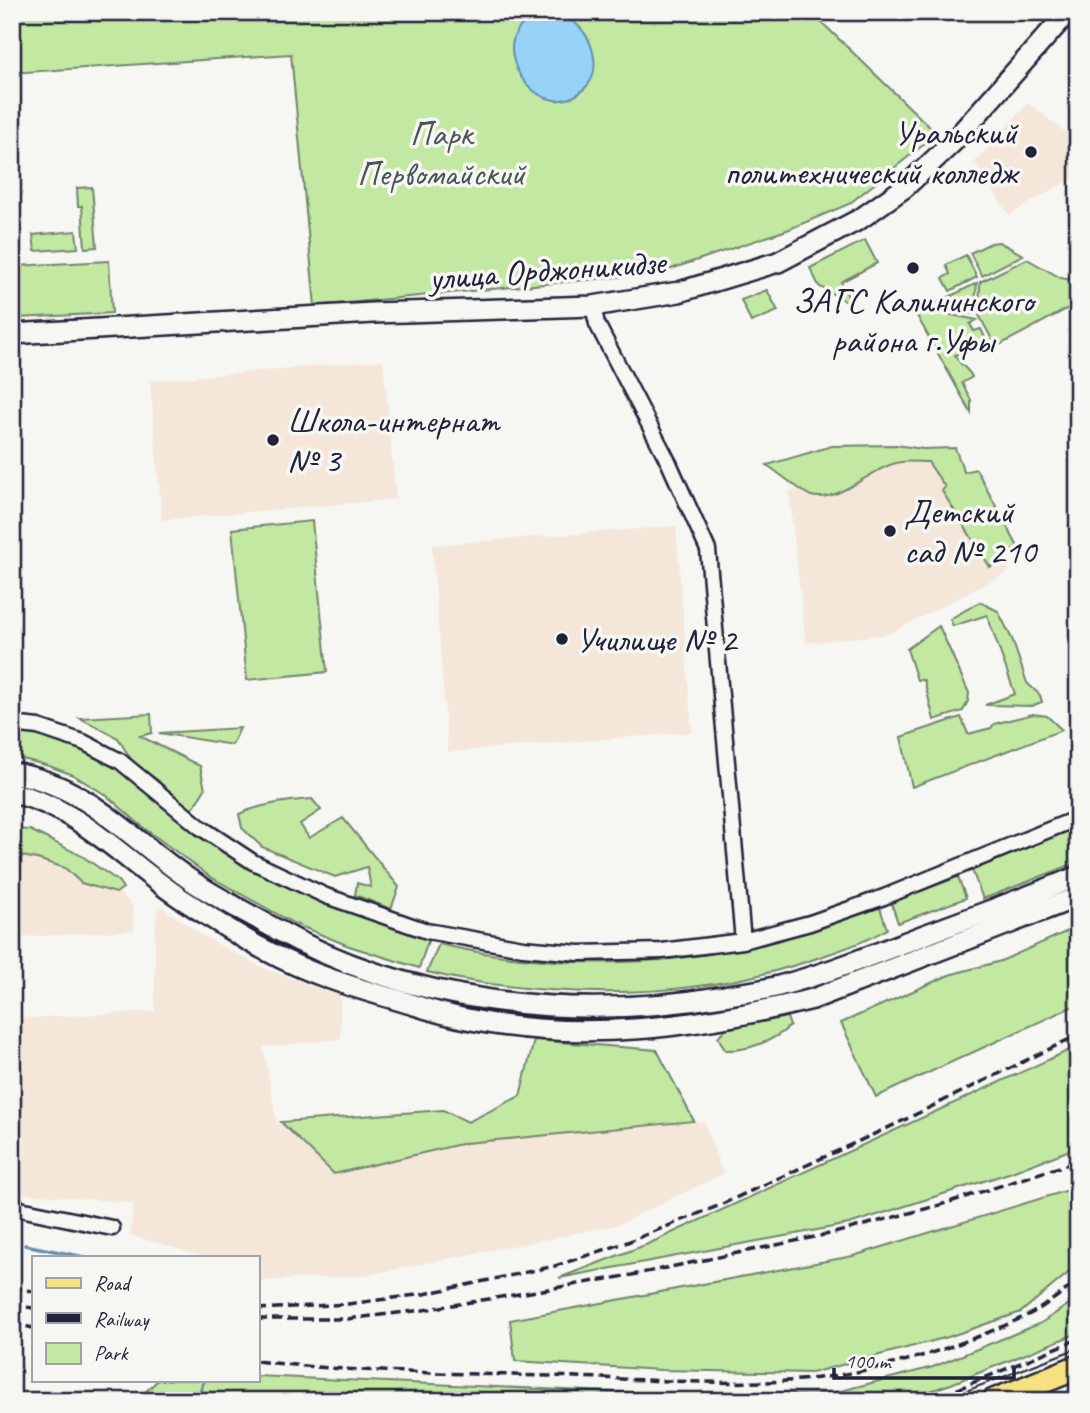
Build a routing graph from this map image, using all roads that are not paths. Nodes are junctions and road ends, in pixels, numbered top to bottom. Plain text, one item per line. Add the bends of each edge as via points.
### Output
1 (1061, 15) edge
2 (593, 306) junction
3 (13, 334) edge
4 (12, 724) edge
5 (12, 773) edge
6 (12, 793) edge
7 (1078, 818) edge
8 (1078, 876) edge
9 (1078, 897) edge
10 (743, 941) junction
11 (12, 1202) edge
12 (112, 1228) dead end
13 (1078, 1367) edge
14 (993, 1401) edge

1 - 2 main road, улица Орджоникидзе via 951,144 904,188 860,219 778,262 679,292
2 - 3 main road, улица Орджоникидзе via 373,313
2 - 10 street via 597,324 708,550
4 - 10 street via 83,742 120,761 200,827 253,862 326,896 427,931 579,953 662,951
5 - 8 main road via 38,777 82,797 192,881 349,964 416,985 540,1005 601,1009 676,1004 774,987 857,961
6 - 9 main road via 72,815 146,874 267,951 342,984 462,1018 533,1028 625,1030 782,1007
7 - 10 street via 872,901
11 - 12 street via 20,1209
13 - 14 main road

